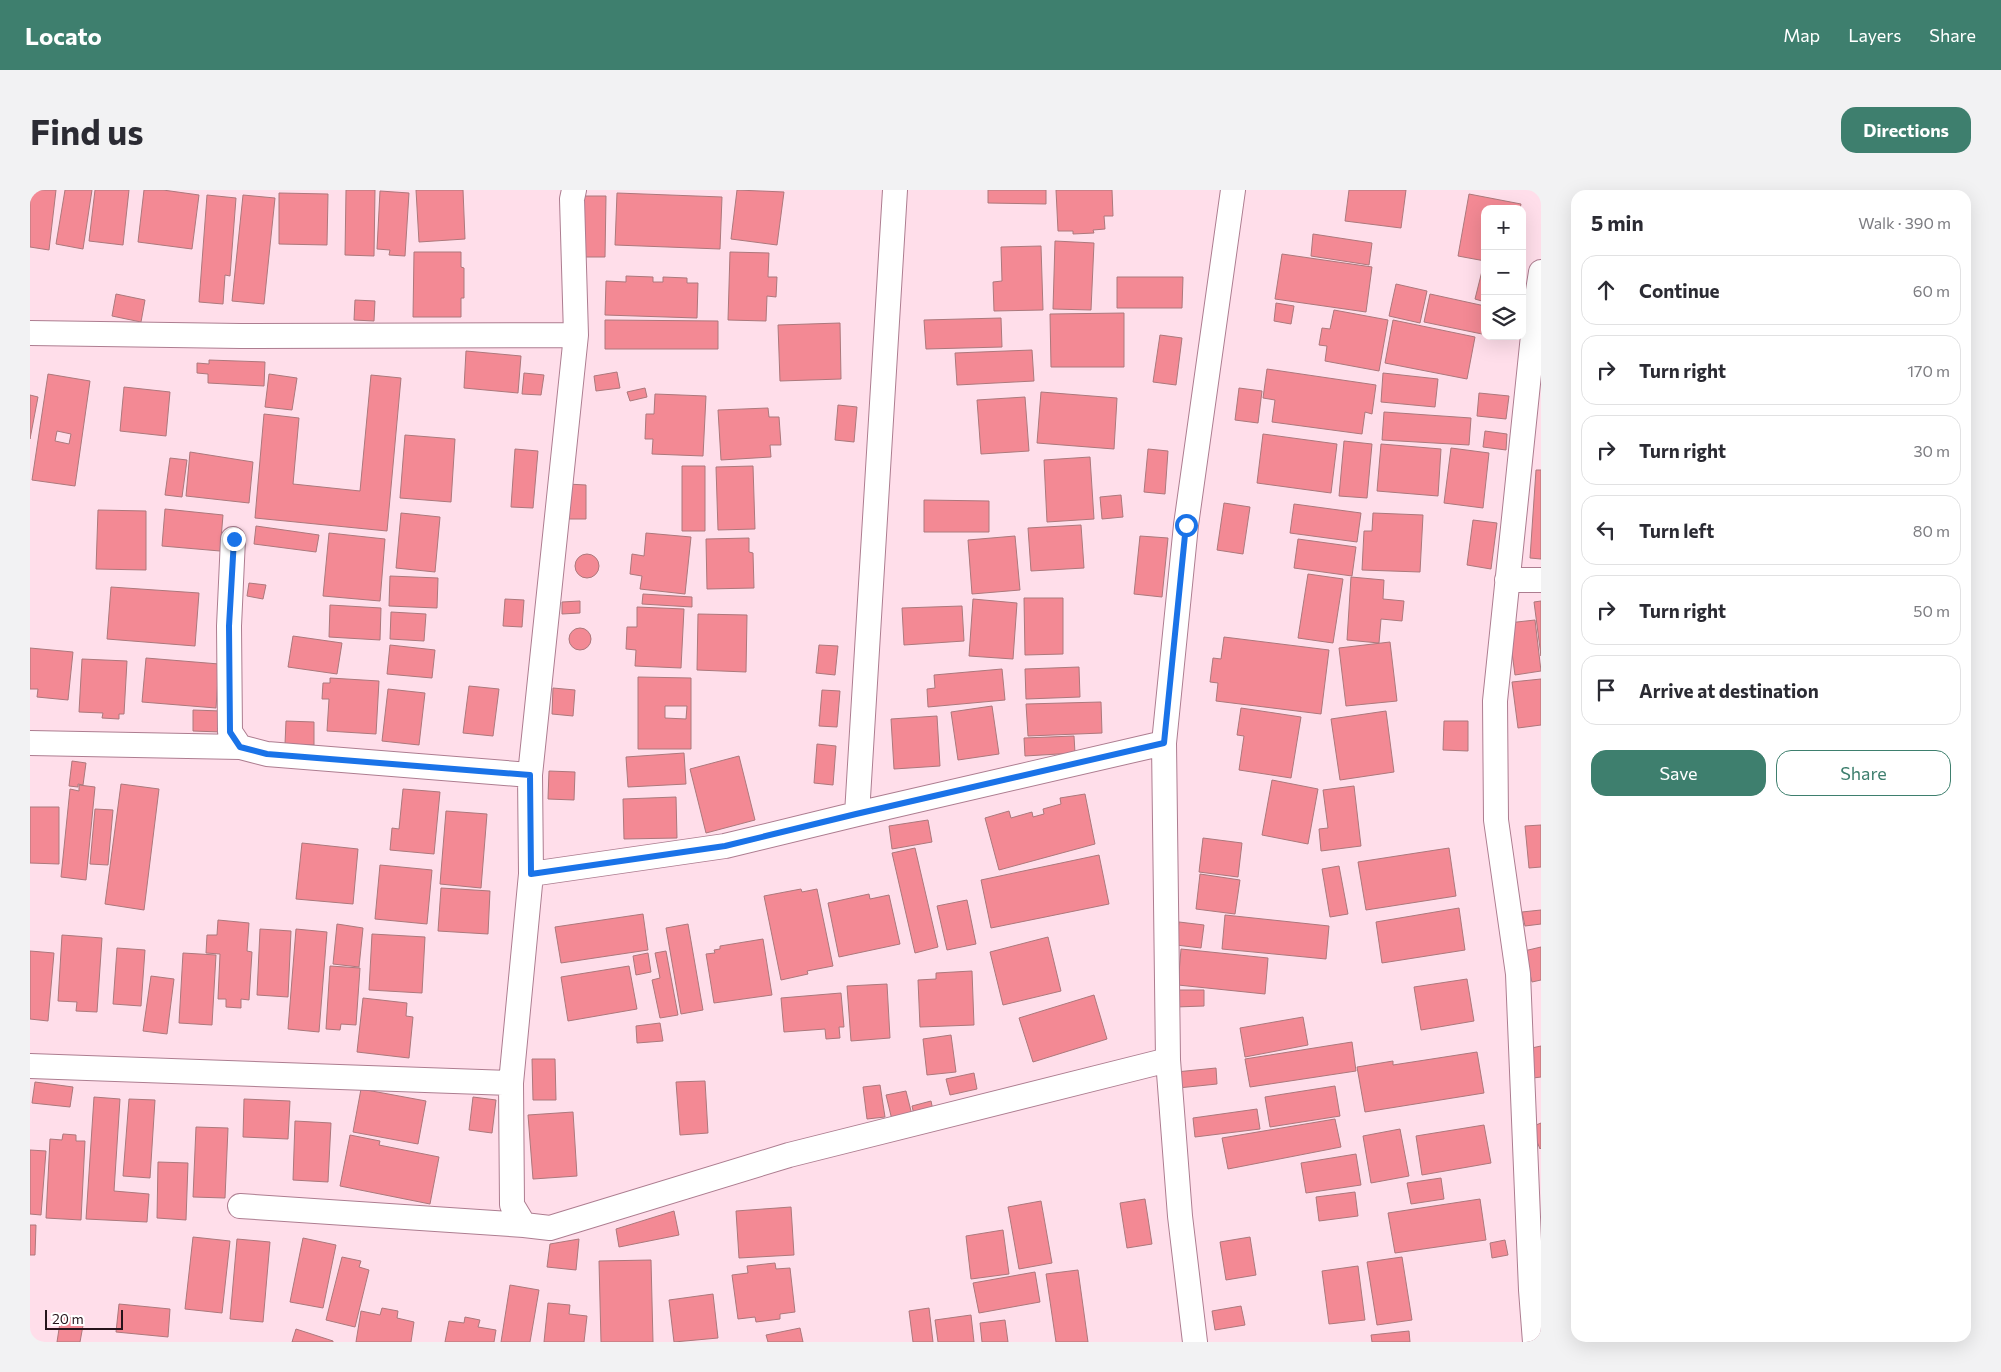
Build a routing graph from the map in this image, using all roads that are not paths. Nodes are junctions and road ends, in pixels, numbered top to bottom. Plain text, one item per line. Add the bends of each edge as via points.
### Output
1 (574, 190) edge
2 (895, 190) edge
3 (1233, 190) edge
4 (1541, 272) edge
5 (30, 333) edge
6 (576, 334) junction
7 (234, 539) dead end
8 (1507, 580) junction
9 (1541, 580) edge
10 (1164, 743) junction
11 (30, 744) edge
12 (240, 747) junction
13 (530, 775) junction
14 (856, 814) junction
15 (531, 874) junction
16 (1168, 1060) junction
17 (30, 1066) edge
18 (511, 1083) junction
19 (240, 1206) dead end
20 (524, 1225) junction
21 (1537, 1329) edge
22 (1195, 1342) edge

1 - 6 street
2 - 14 street
3 - 10 street via 1186,525
4 - 8 street
5 - 6 street via 241,336
6 - 13 street
7 - 12 street via 229,626 230,732
8 - 9 street
8 - 21 street via 1495,701 1496,820 1518,974 1531,1290
10 - 14 street
10 - 16 street
11 - 12 street
12 - 13 street via 267,754
13 - 15 street
14 - 15 street via 725,846
15 - 18 street
16 - 20 street via 789,1156 550,1228
16 - 22 street via 1180,1216
17 - 18 street
18 - 20 street via 512,1204
19 - 20 street

